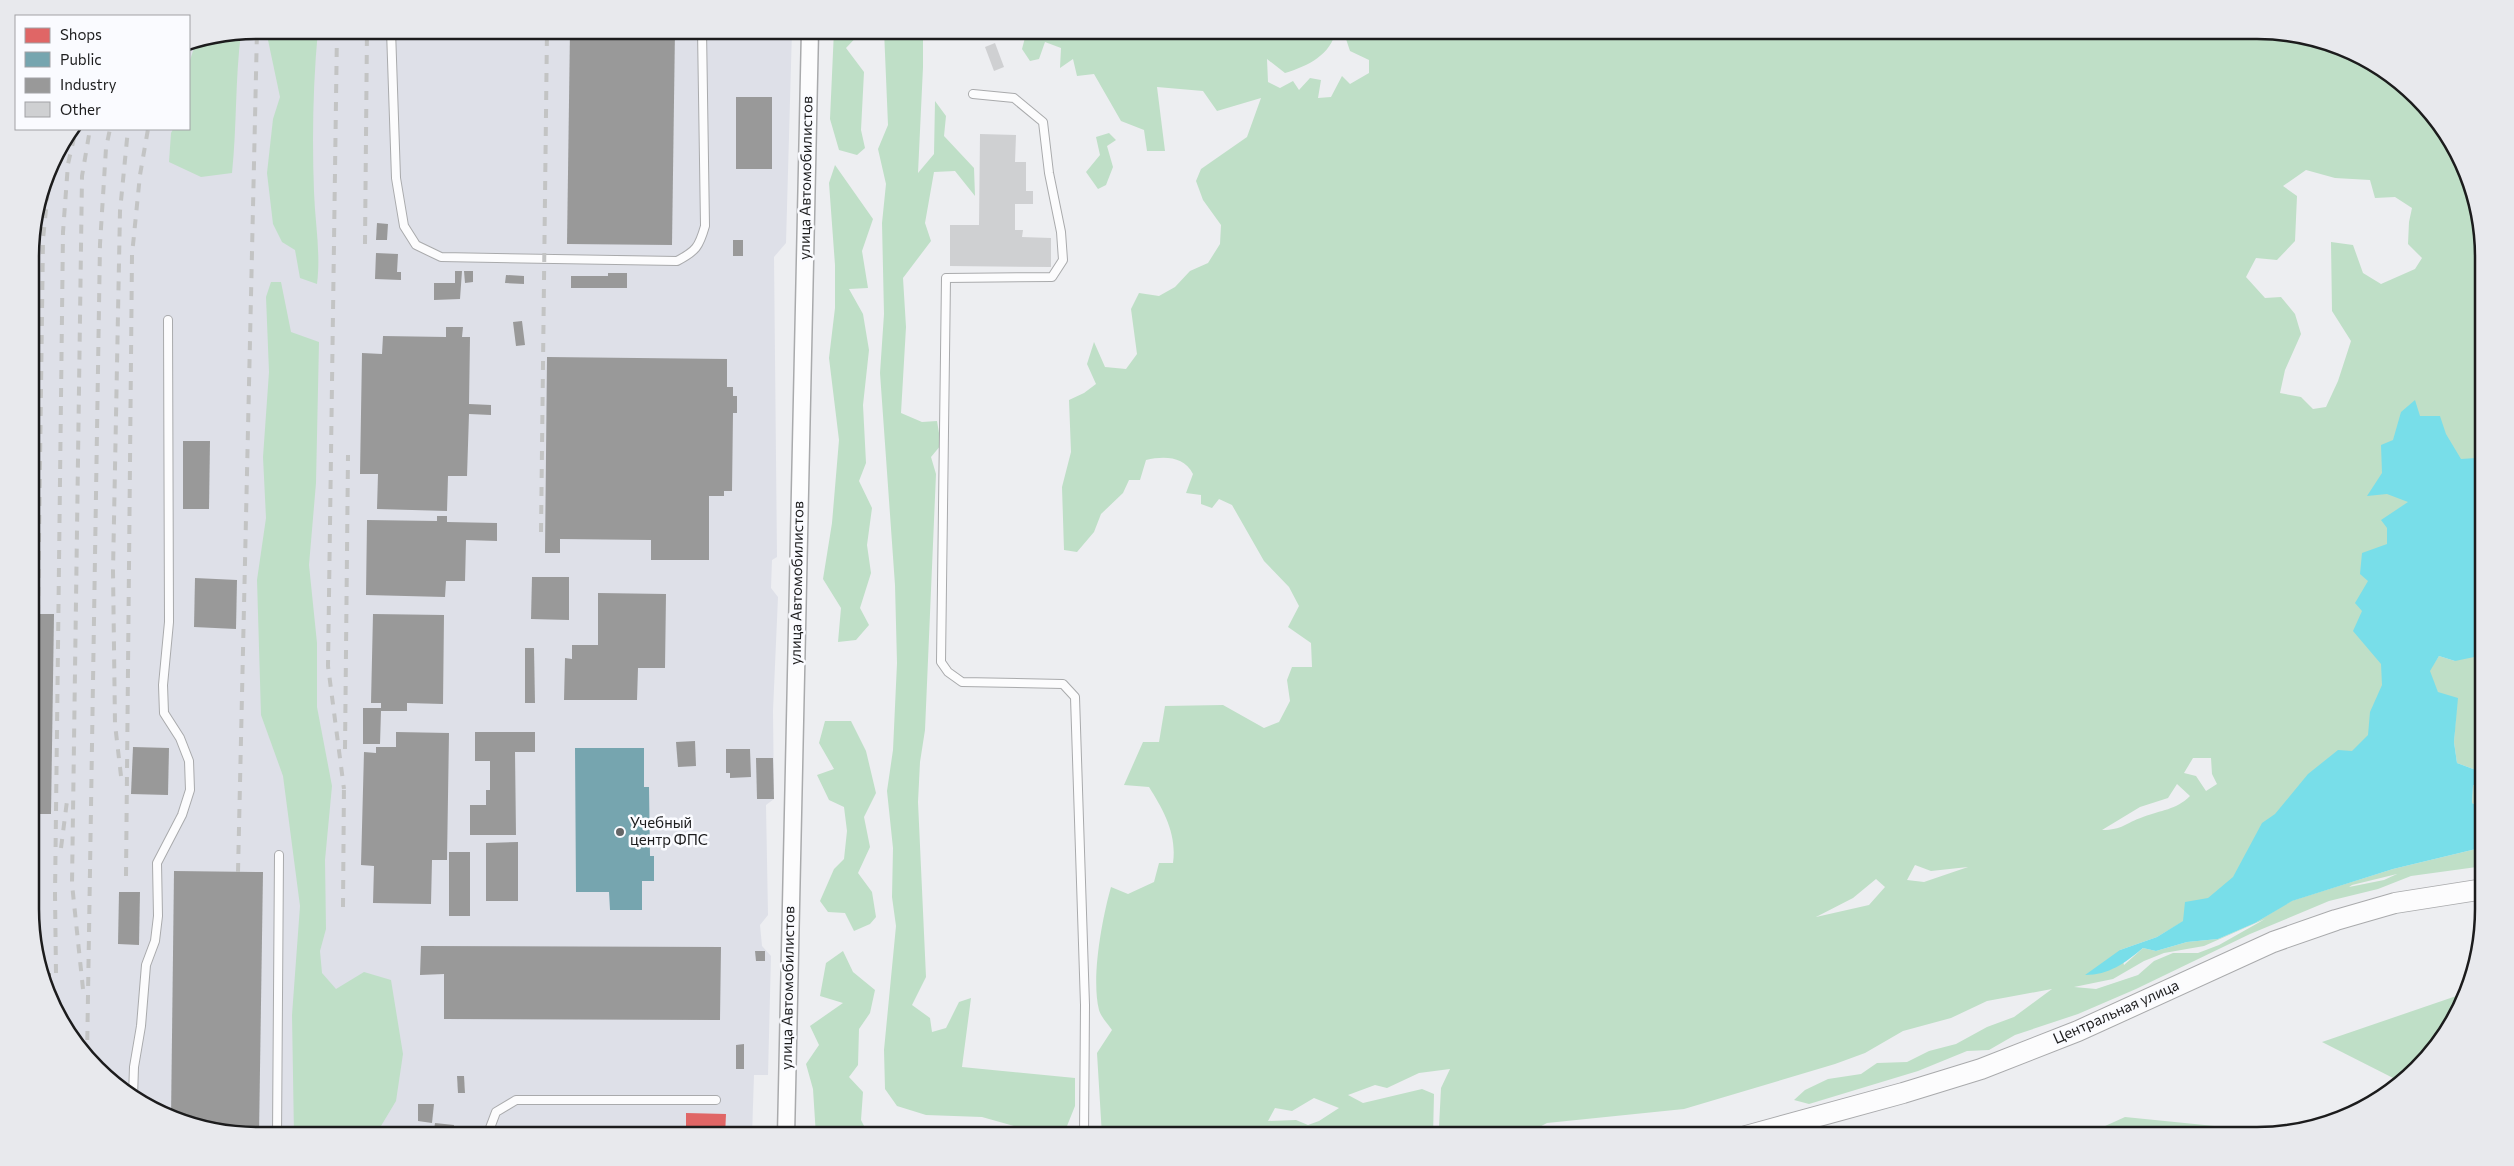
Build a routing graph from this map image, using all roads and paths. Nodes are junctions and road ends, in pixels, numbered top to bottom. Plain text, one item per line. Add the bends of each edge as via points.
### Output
1 (391, 39) edge
2 (702, 39) edge
3 (810, 39) edge
4 (973, 94) dead end
5 (168, 320) dead end
6 (279, 855) dead end
7 (2475, 891) edge
8 (133, 1089) edge
9 (716, 1100) dead end
10 (277, 1127) edge
11 (490, 1127) edge
12 (786, 1127) edge
13 (1084, 1127) edge
14 (1779, 1127) edge

1 - 2 lane via 396,178 404,226 416,246 441,257 677,262 694,253 705,226
3 - 12 street, улица Автомобилистов
4 - 13 lane via 1014,98 1043,122 1063,260 1052,277 946,278 941,662 962,682 1063,684 1075,697 1085,1005
5 - 8 lane via 169,622 163,685 164,713 180,738 189,761 190,790 182,815 157,863 158,916 155,941 146,965
6 - 10 lane
7 - 14 street, Центральная улица via 2395,903 2336,920 2273,942 2078,1031 1981,1068
9 - 11 lane via 516,1100 496,1112

